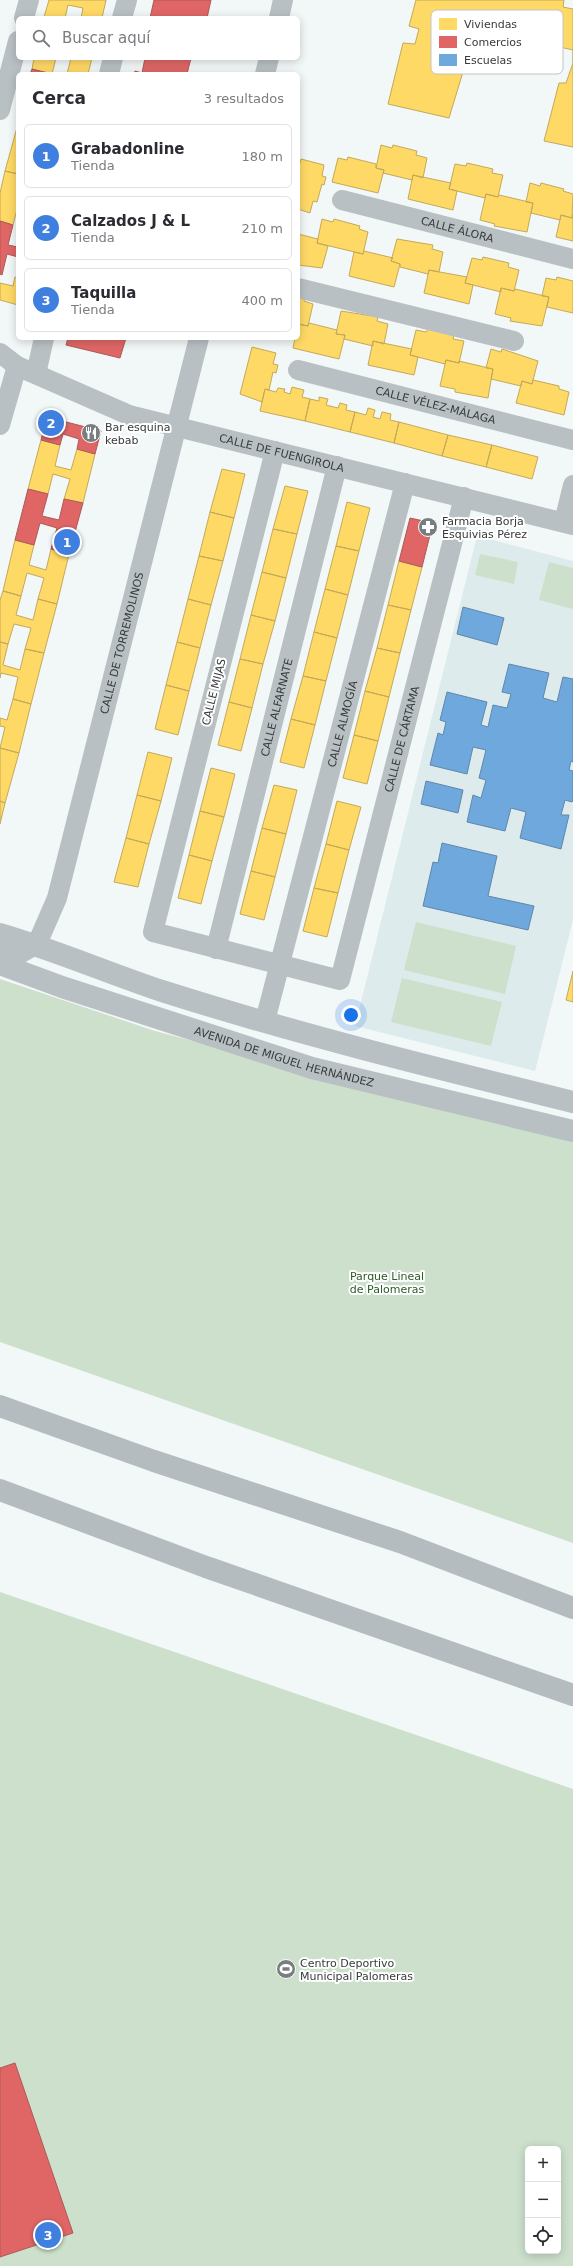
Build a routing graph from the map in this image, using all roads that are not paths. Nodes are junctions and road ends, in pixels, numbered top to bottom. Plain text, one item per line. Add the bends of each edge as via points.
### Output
1 (29, 0) edge
2 (127, 0) edge
3 (283, 0) edge
4 (25, 16) edge
5 (123, 16) edge
6 (279, 16) edge
7 (16, 49) edge
8 (112, 60) edge
9 (268, 60) edge
10 (110, 72) edge
11 (266, 72) edge
12 (0, 110) edge
13 (342, 200) dead end
14 (573, 259) edge
15 (300, 288) edge
16 (44, 340) edge
17 (199, 340) edge
18 (514, 341) dead end
19 (0, 353) edge
20 (17, 366) junction
21 (298, 370) dead end
22 (36, 374) junction
23 (0, 425) edge
24 (177, 427) junction
25 (573, 440) edge
26 (276, 451) junction
27 (337, 466) junction
28 (405, 483) junction
29 (573, 485) edge
30 (464, 497) junction
31 (568, 523) edge
32 (0, 934) edge
33 (37, 944) junction
34 (216, 949) junction
35 (0, 951) edge
36 (0, 964) edge
37 (280, 965) junction
38 (265, 1021) junction
39 (573, 1102) edge
40 (573, 1131) edge
41 (0, 1406) edge
42 (0, 1490) edge
43 (573, 1608) edge
44 (523, 1678) junction
45 (573, 1696) edge
46 (573, 1705) edge

1 - 4 street
2 - 5 street
3 - 6 street
7 - 12 street
8 - 10 street
9 - 11 street
13 - 14 street, CALLE ÁLORA
15 - 18 street
16 - 22 street
17 - 24 street, CALLE DE TORREMOLINOS
19 - 20 street, CALLE DE FUENGIROLA
20 - 22 street, CALLE DE FUENGIROLA
20 - 23 street
21 - 25 street, CALLE VÉLEZ-MÁLAGA
22 - 24 street, CALLE DE FUENGIROLA via 129,415
24 - 26 street, CALLE DE FUENGIROLA
24 - 33 street, CALLE DE TORREMOLINOS via 57,898
26 - 27 street, CALLE DE FUENGIROLA
26 - 34 street, CALLE MIJAS via 153,932
27 - 28 street, CALLE DE FUENGIROLA
27 - 34 street, CALLE ALFARNATE
28 - 30 street, CALLE DE FUENGIROLA
28 - 37 street, CALLE ALMOGÍA
29 - 31 street
30 - 31 street, CALLE DE FUENGIROLA
30 - 37 street, CALLE DE CÁRTAMA via 340,980
32 - 33 street
33 - 35 street via 14,957
33 - 38 street via 162,991
34 - 37 street
36 - 40 street, AVENIDA DE MIGUEL HERNÁNDEZ via 62,987 312,1068
37 - 38 street, CALLE ALMOGÍA
38 - 39 street via 365,1050
41 - 43 highway via 154,1461 400,1542
42 - 44 highway via 206,1567
44 - 45 highway
44 - 46 highway

